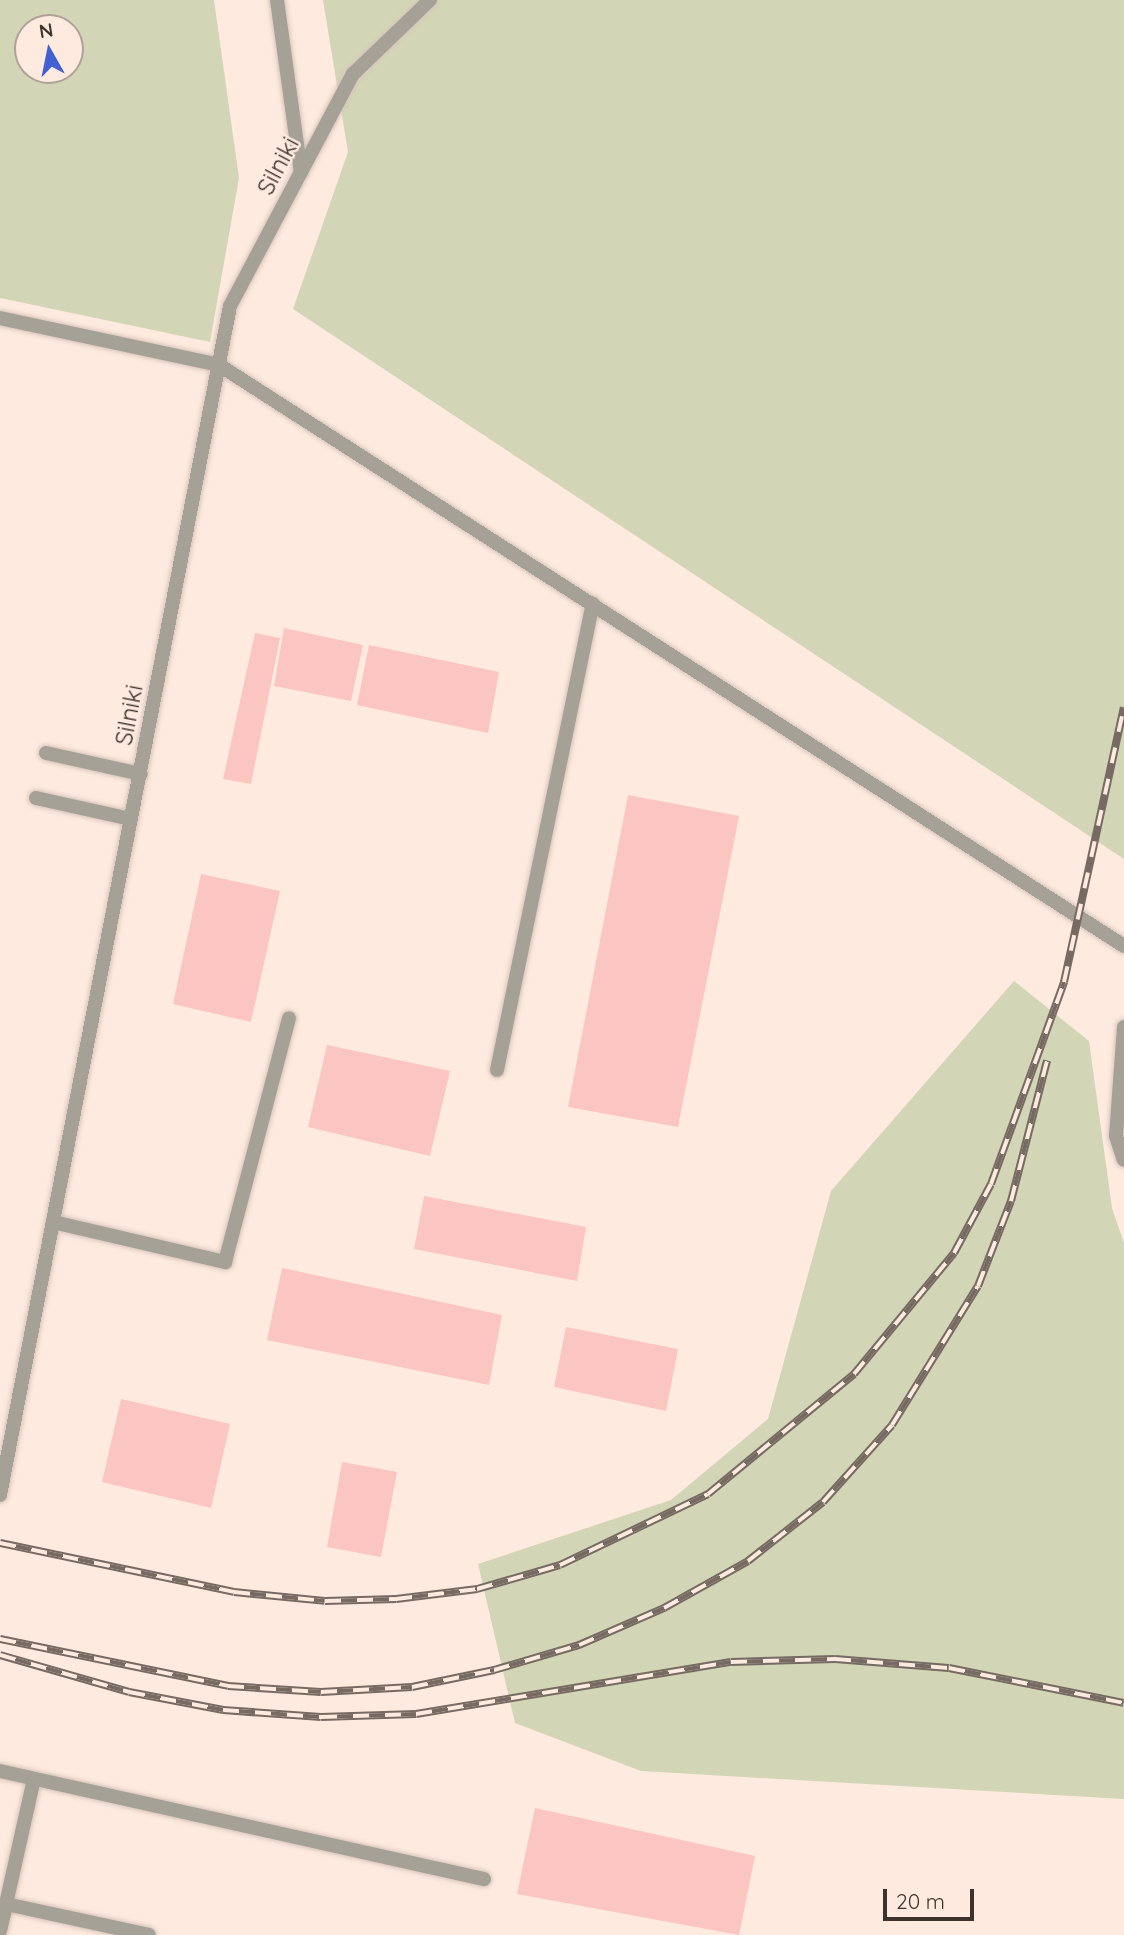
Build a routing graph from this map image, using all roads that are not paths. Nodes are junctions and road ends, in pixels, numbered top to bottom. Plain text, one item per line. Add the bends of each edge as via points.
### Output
1 (276, 0) edge
2 (430, 0) edge
3 (301, 172) junction
4 (0, 318) edge
5 (219, 365) junction
6 (593, 604) junction
7 (46, 753) dead end
8 (141, 774) junction
9 (36, 798) dead end
10 (131, 819) junction
11 (1124, 946) edge
12 (289, 1018) dead end
13 (1124, 1027) edge
14 (497, 1070) dead end
15 (1124, 1160) edge
16 (53, 1222) junction
17 (0, 1495) edge
18 (0, 1771) edge
19 (34, 1779) junction
20 (484, 1880) dead end
21 (6, 1904) junction
22 (0, 1931) edge
23 (149, 1935) edge

1 - 3 lane
2 - 3 lane, Silniki via 353,74
3 - 5 lane, Silniki via 230,306
4 - 5 lane
5 - 6 lane
5 - 8 lane, Silniki
6 - 11 lane
6 - 14 lane
7 - 8 lane
8 - 10 lane, Silniki
9 - 10 lane
10 - 16 lane, Silniki
12 - 16 lane via 225,1262
13 - 15 lane via 1116,1136
16 - 17 lane, Silniki
18 - 19 lane
19 - 20 lane
19 - 21 lane
21 - 22 lane
21 - 23 lane

